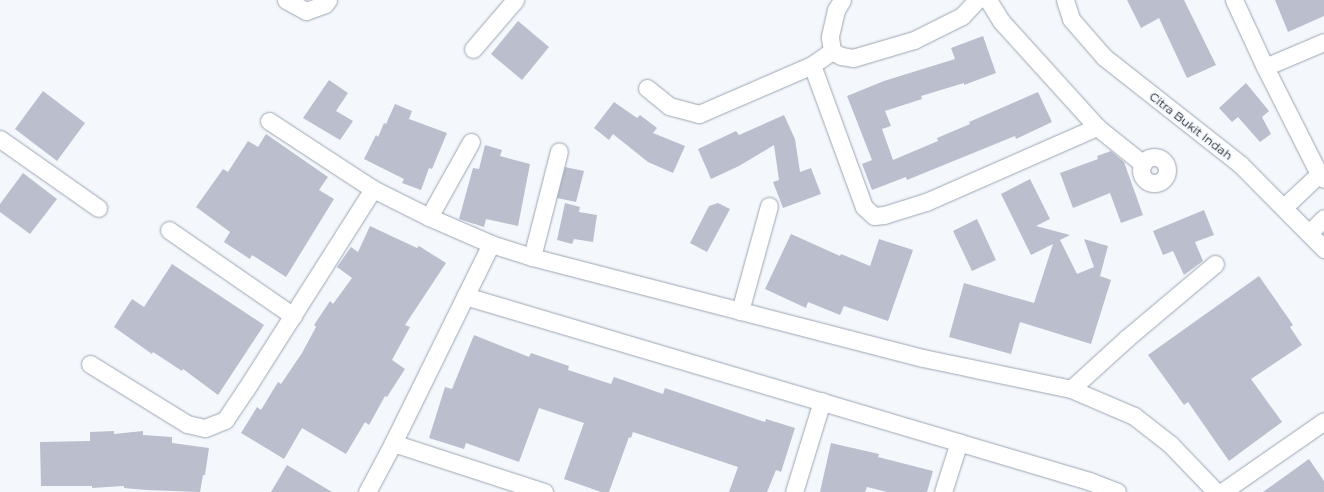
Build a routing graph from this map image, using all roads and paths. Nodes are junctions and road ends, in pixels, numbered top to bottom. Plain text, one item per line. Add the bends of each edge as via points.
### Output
1 (286, 0) edge
2 (328, 0) edge
3 (515, 0) edge
4 (842, 0) edge
5 (978, 0) edge
6 (988, 0) edge
7 (1065, 0) edge
8 (1234, 0) edge
9 (1324, 42) edge
10 (473, 49) dead end
11 (832, 51) junction
12 (812, 65) junction
13 (1265, 67) junction
14 (647, 88) dead end
15 (269, 121) dead end
16 (1096, 127) junction
17 (0, 139) edge
18 (472, 142) dead end
19 (559, 151) dead end
20 (1143, 164) dead end
21 (1321, 176) edge
22 (373, 189) junction
23 (769, 206) dead end
24 (1284, 207) junction
25 (98, 208) dead end
26 (429, 217) junction
27 (1324, 218) edge
28 (169, 230) dead end
29 (1309, 233) junction
30 (490, 244) junction
31 (1324, 249) edge
32 (532, 257) junction
33 (1214, 264) dead end
34 (465, 296) junction
35 (740, 311) junction
36 (293, 316) junction
37 (90, 364) dead end
38 (1071, 389) junction
39 (822, 402) junction
40 (1324, 421) edge
41 (959, 442) junction
42 (393, 443) junction
43 (1087, 486) edge
44 (367, 492) edge
45 (544, 492) edge
46 (794, 492) edge
47 (943, 492) edge
48 (1117, 492) edge
49 (1216, 492) edge
50 (1222, 492) edge

1 - 2 street via 306,12 325,4
3 - 10 street
4 - 11 street via 836,10 830,37
5 - 11 street via 962,16 914,40 852,58
6 - 16 street via 1001,21
7 - 24 street, Citra Bukit Indah via 1071,19 1104,57 1240,164
8 - 13 street
9 - 13 street
11 - 12 street
12 - 14 street via 699,114 669,106
12 - 16 street via 864,208 874,216 926,202
13 - 21 street
15 - 22 street
16 - 20 street
17 - 25 street
18 - 26 street
19 - 32 street
21 - 24 street
22 - 26 street
22 - 36 street
23 - 35 street
24 - 29 street, Citra Bukit Indah
26 - 30 street
27 - 29 street
28 - 36 street
29 - 31 street, Citra Bukit Indah
30 - 32 street
30 - 34 street
32 - 35 street
33 - 38 street
34 - 39 street
34 - 42 street
35 - 38 street via 923,358
36 - 37 street via 225,420 205,428 187,424
38 - 49 street via 1134,416 1170,444
39 - 41 street
39 - 46 street
40 - 50 street
41 - 43 street
41 - 47 street
42 - 44 street
42 - 45 street
43 - 48 street

